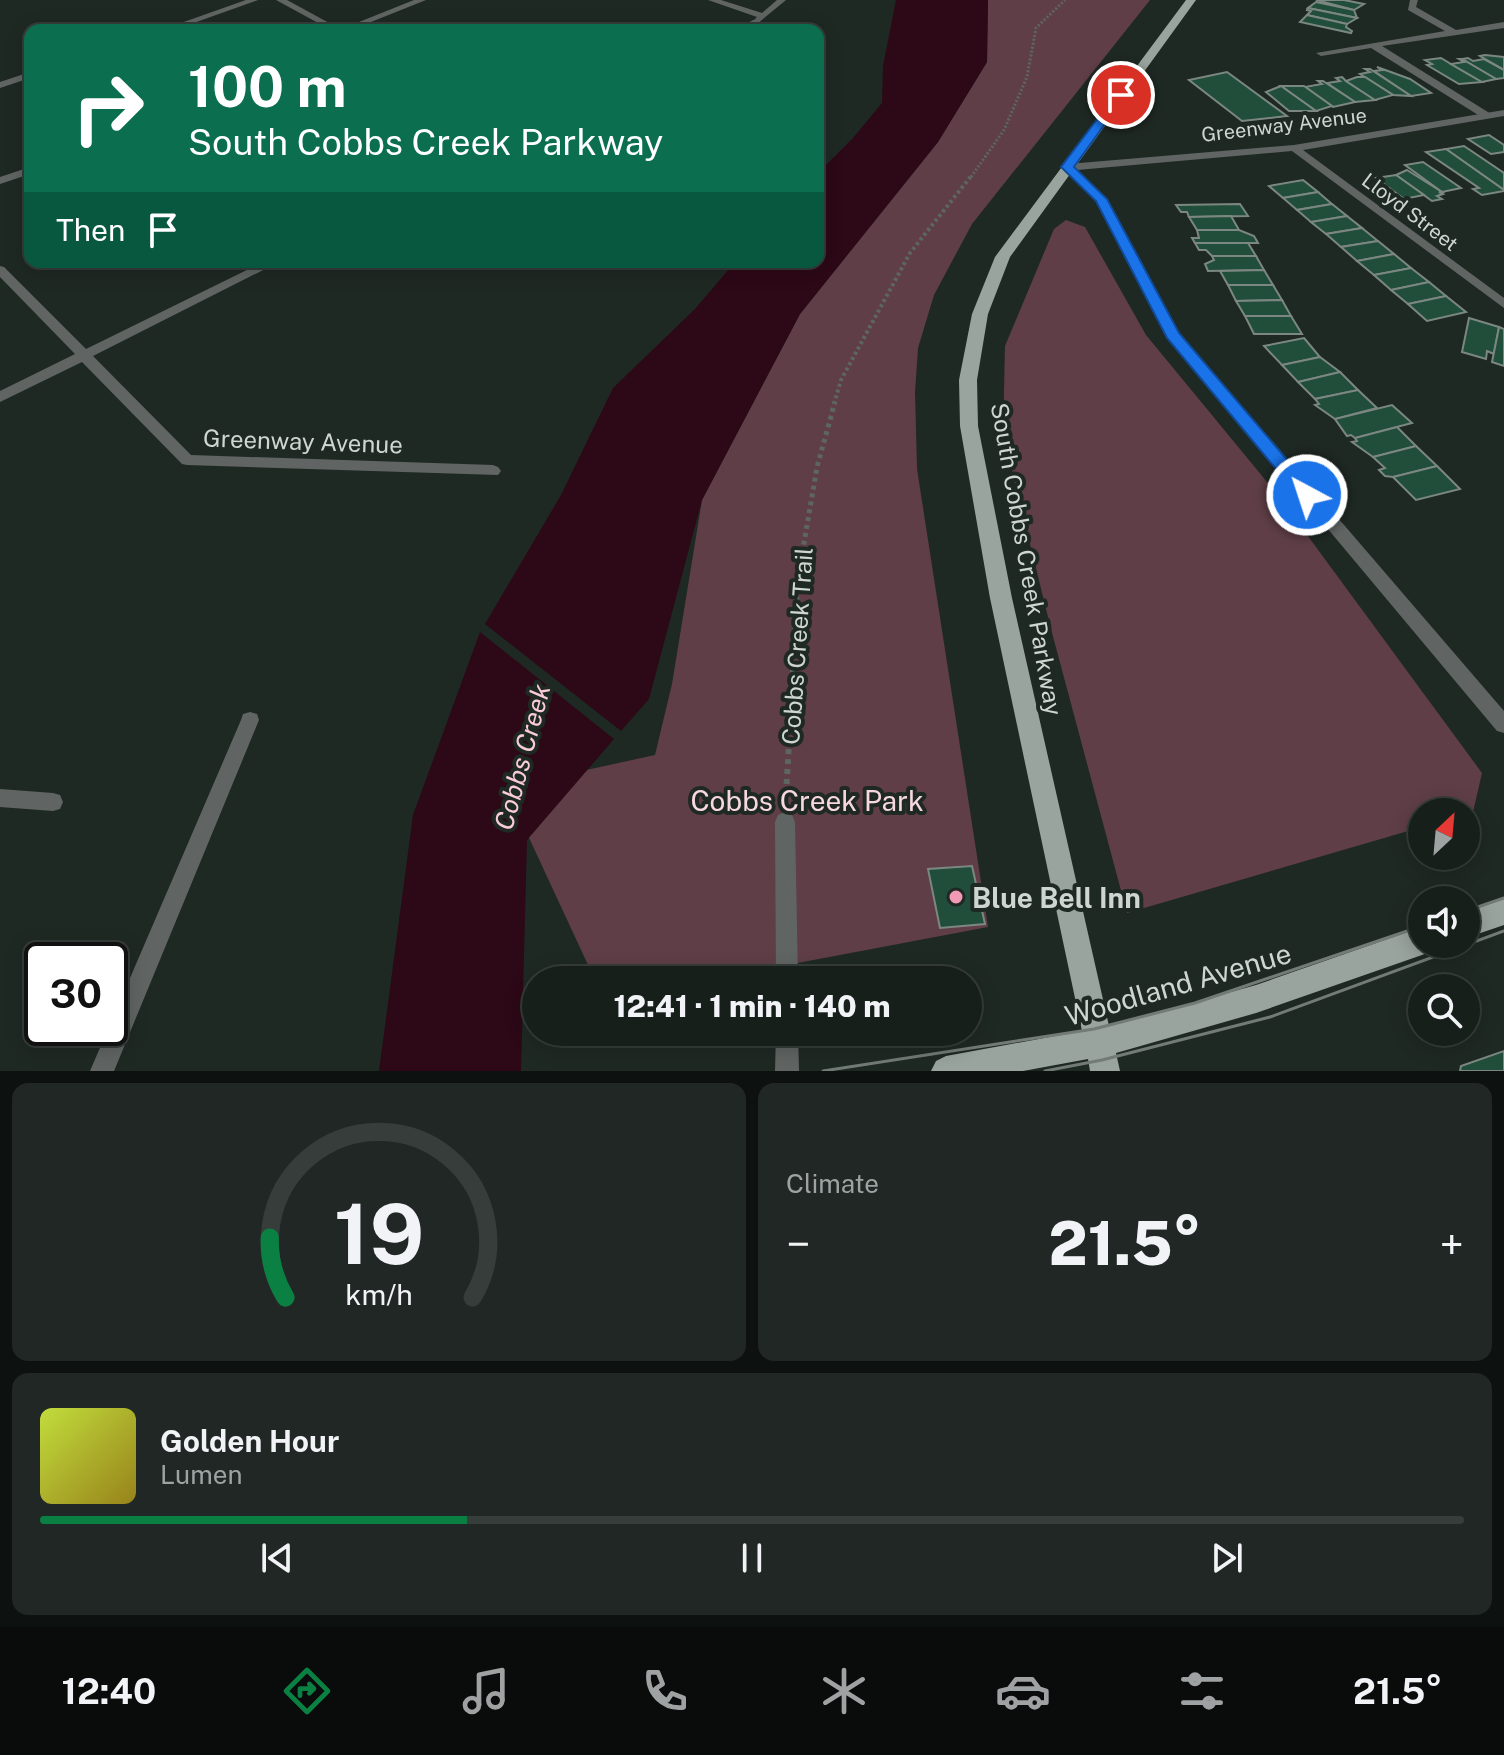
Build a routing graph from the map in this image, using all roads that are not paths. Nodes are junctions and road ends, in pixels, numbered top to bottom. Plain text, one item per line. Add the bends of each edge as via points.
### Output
1 (254, 0) edge
2 (280, 0) edge
3 (422, 0) edge
4 (712, 0) edge
5 (782, 0) edge
6 (1191, 0) edge
7 (1414, 0) edge
8 (760, 19) junction
9 (183, 24) edge
10 (328, 24) edge
11 (356, 24) edge
12 (751, 24) edge
13 (1504, 25) edge
14 (1453, 32) junction
15 (1373, 45) junction
16 (1321, 53) dead end
17 (24, 77) edge
18 (0, 85) edge
19 (1504, 113) edge
20 (1487, 116) junction
21 (1294, 148) junction
22 (1068, 167) junction
23 (24, 172) edge
24 (0, 181) edge
25 (261, 268) edge
26 (0, 270) edge
27 (1504, 304) edge
28 (85, 356) junction
29 (0, 397) edge
30 (493, 471) dead end
31 (250, 720) dead end
32 (1504, 725) edge
33 (0, 798) edge
34 (53, 802) dead end
35 (785, 822) road end
36 (1504, 912) edge
37 (1480, 920) edge
38 (1408, 946) edge
39 (787, 966) edge
40 (787, 1046) edge
41 (1101, 1058) edge
42 (102, 1071) edge
43 (787, 1071) edge
44 (946, 1071) edge

1 - 9 street
2 - 10 street
3 - 11 street
4 - 8 street
5 - 8 street
6 - 22 main road, South Cobbs Creek Parkway
7 - 14 street via 1411,8
8 - 12 street
13 - 14 street
14 - 15 street
15 - 16 street
15 - 20 street
17 - 18 street
19 - 20 street, Greenway Avenue
20 - 21 street, Greenway Avenue
21 - 22 street, Greenway Avenue
21 - 27 street, Lloyd Street
22 - 32 street via 1101,199 1173,335
22 - 41 main road, South Cobbs Creek Parkway via 1003,257 990,285 973,342 969,426
23 - 24 street
25 - 28 street
26 - 28 street, Greenway Avenue
28 - 29 street
28 - 30 street, Greenway Avenue via 187,460
31 - 42 street
33 - 34 street
35 - 39 street
36 - 37 main road
38 - 41 main road, Woodland Avenue
40 - 43 street
41 - 44 main road, Woodland Avenue

